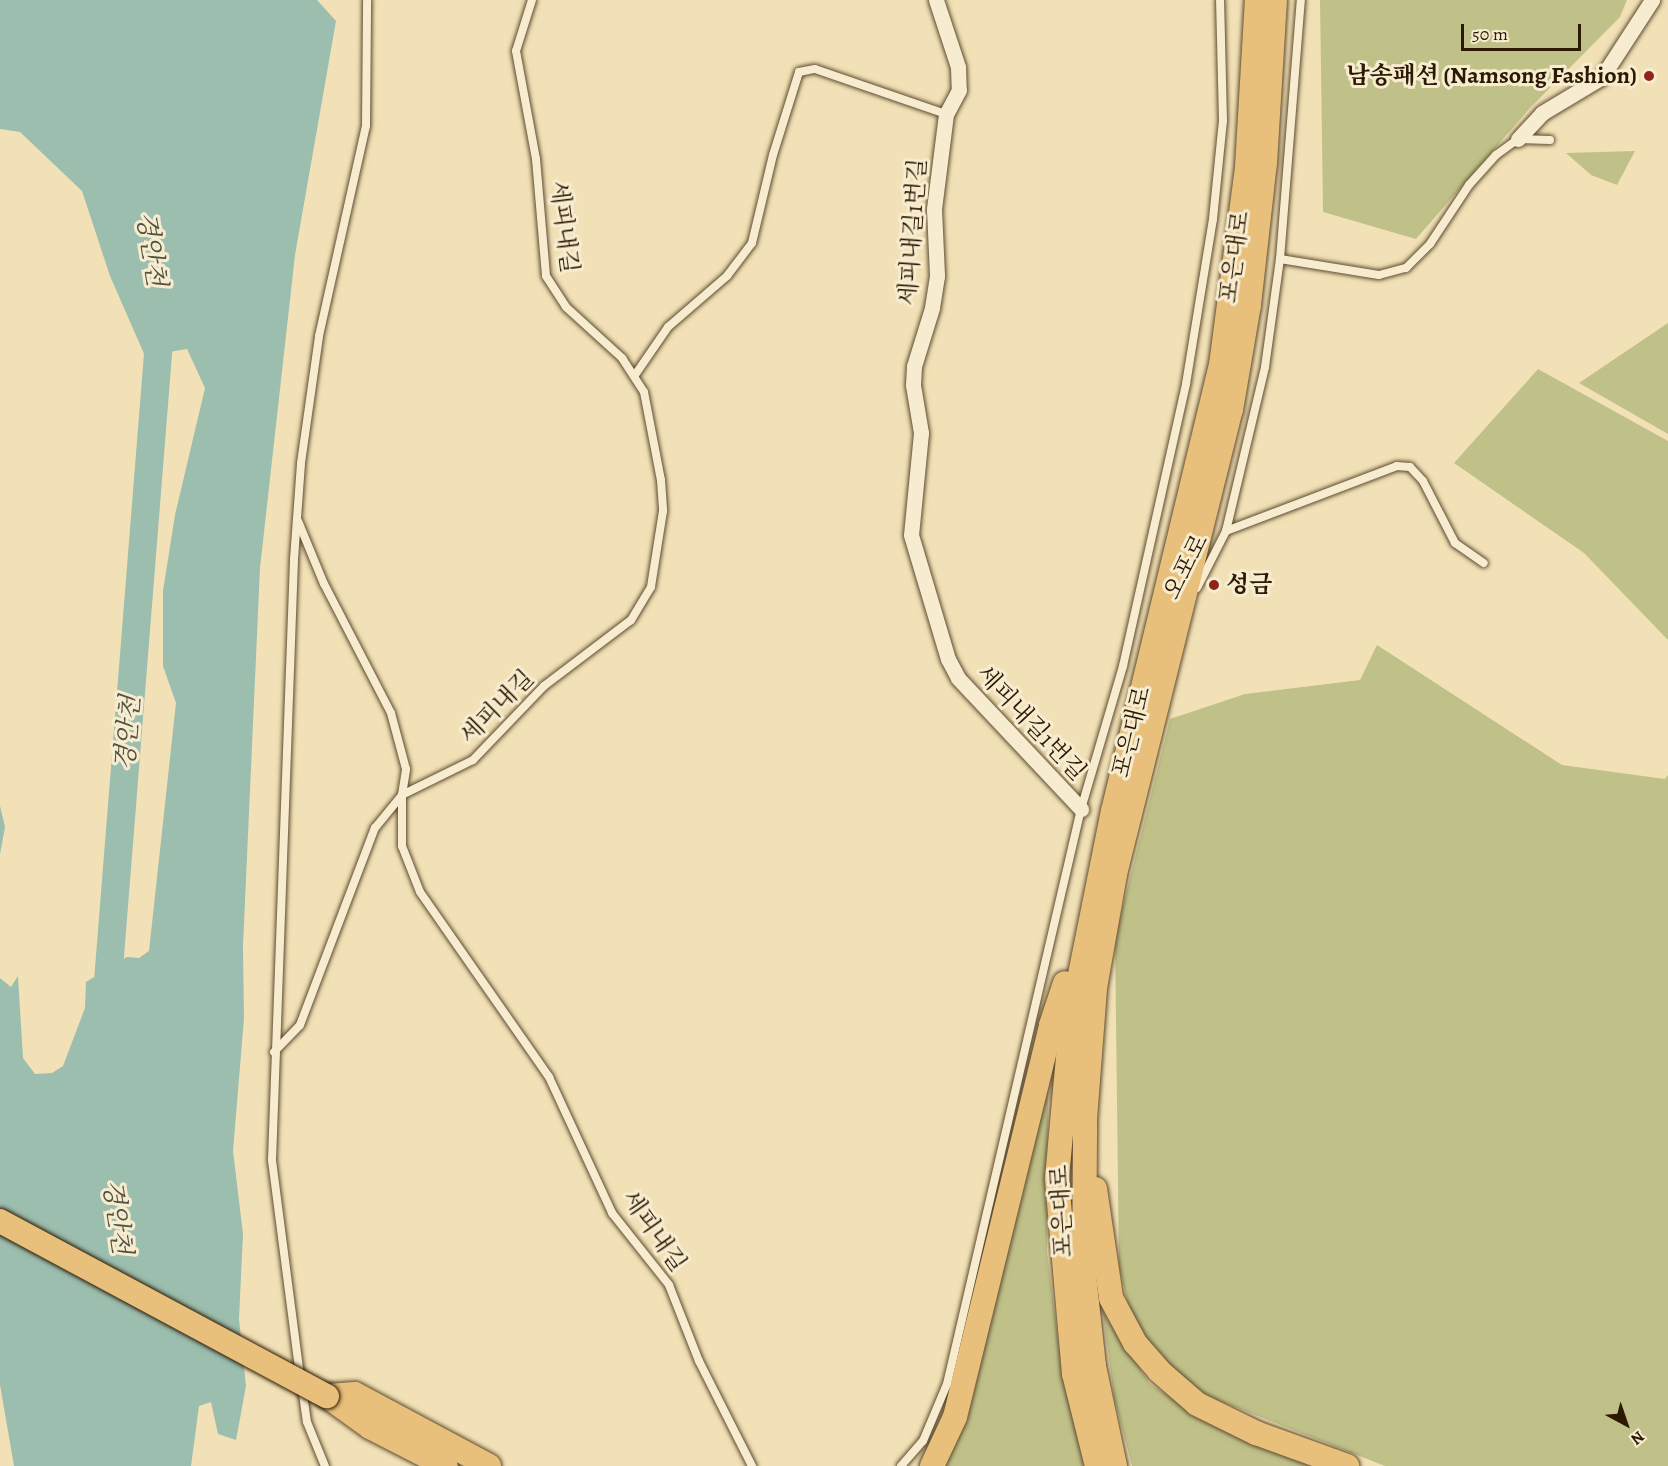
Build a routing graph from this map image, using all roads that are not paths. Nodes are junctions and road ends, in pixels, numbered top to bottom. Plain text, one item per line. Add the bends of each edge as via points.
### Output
1 (367, 0) edge
2 (532, 0) edge
3 (936, 0) edge
4 (1220, 0) edge
5 (1257, 0) edge
6 (1275, 0) edge
7 (1301, 0) edge
8 (1652, 0) edge
9 (946, 114) junction
10 (1518, 139) junction
11 (1550, 140) dead end
12 (1280, 259) junction
13 (635, 375) junction
14 (297, 518) junction
15 (1226, 531) junction
16 (1484, 563) dead end
17 (1180, 621) junction
18 (402, 795) junction
19 (1081, 809) junction
20 (1100, 878) junction
21 (274, 1052) junction
22 (1085, 1119) junction
23 (0, 1221) edge
24 (327, 1396) junction
25 (325, 1466) edge
26 (446, 1466) edge
27 (489, 1466) edge
28 (752, 1466) edge
29 (901, 1466) edge
30 (932, 1466) edge
31 (1097, 1466) edge
32 (1115, 1466) edge
33 (1347, 1466) edge

1 - 14 lane via 366,126 320,336
2 - 13 lane, 세피내길 via 516,51 536,159 546,276 566,307
3 - 9 street, 세피내길1번길 via 958,67 959,90
4 - 19 lane via 1223,121 1213,219 1188,372 1123,666
5 - 20 highway, 포은대로 via 1247,167 1221,365
6 - 17 highway, 포은대로 via 1265,163 1249,305 1231,410
7 - 12 lane, 오포로
8 - 10 street via 1602,77 1542,113
9 - 13 lane via 815,69 799,72 773,155 752,243 727,276 668,327
9 - 19 street, 세피내길1번길 via 934,209 937,276 932,308 914,366 921,433 911,535 948,658 958,678
10 - 11 lane
10 - 12 lane via 1496,154 1469,185 1430,244 1406,268 1379,275
12 - 15 lane, 오포로 via 1265,367
13 - 18 lane, 세피내길 via 651,424 663,511 651,587 644,603 631,620 543,686 473,760
14 - 18 lane via 324,584 392,713 404,751
14 - 21 lane
15 - 16 lane via 1397,466 1410,467 1423,481 1455,543
15 - 17 lane, 오포로
17 - 22 highway, 포은대로 via 1115,874 1095,988
18 - 21 lane via 375,828 300,1025
18 - 28 lane, 세피내길 via 402,846 420,892 549,1077 612,1213 669,1285 699,1361
19 - 29 lane via 947,1384 923,1442
20 - 30 highway via 1051,1025 955,1418
20 - 31 highway, 포은대로 via 1072,1014 1057,1178 1074,1374
21 - 25 lane via 272,1160 282,1250 307,1422
22 - 32 highway, 포은대로 via 1084,1276 1094,1366
22 - 33 highway via 1111,1298 1135,1343 1197,1404 1256,1433
23 - 24 highway, bridge
24 - 26 highway via 370,1427
24 - 27 highway via 355,1394

